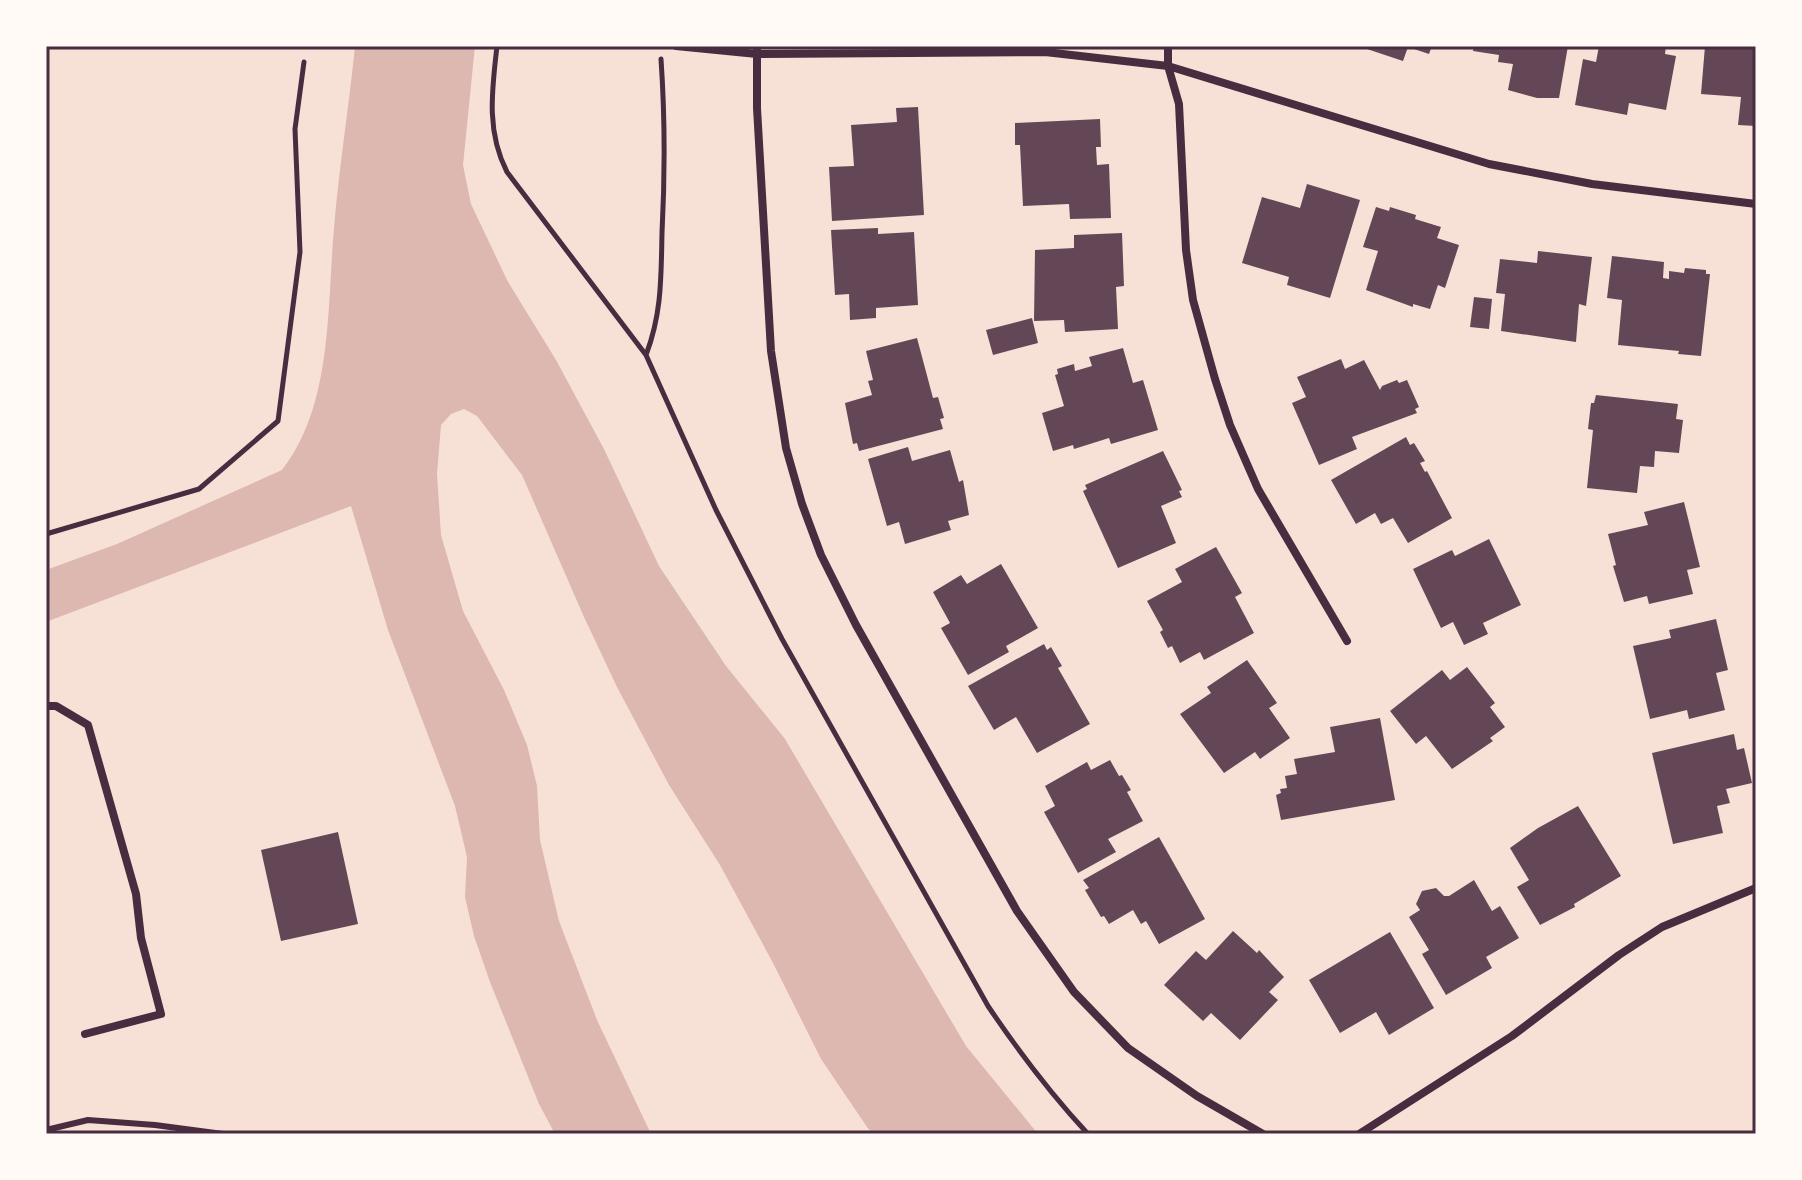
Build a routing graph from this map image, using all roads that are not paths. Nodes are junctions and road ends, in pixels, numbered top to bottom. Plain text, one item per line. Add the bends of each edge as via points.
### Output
1 (676, 46) edge
2 (1168, 46) edge
3 (757, 50) edge
4 (1168, 66) junction
5 (1756, 204) edge
6 (1347, 641) dead end
7 (46, 706) edge
8 (1756, 888) edge
9 (85, 1034) dead end
10 (46, 1130) edge
11 (223, 1134) edge
12 (1263, 1134) edge
13 (1359, 1134) edge

1 - 3 street
2 - 4 street
3 - 4 street via 1045,52
3 - 12 street via 771,351 786,448 821,555 1017,911 1074,992 1128,1048
4 - 5 street via 1489,164 1592,184
4 - 6 street via 1179,104 1183,235 1193,300 1230,425 1258,489
7 - 9 street via 56,706 88,725 136,894 141,938 161,1014
8 - 13 street via 1662,927 1523,1029
10 - 11 lane via 88,1120

